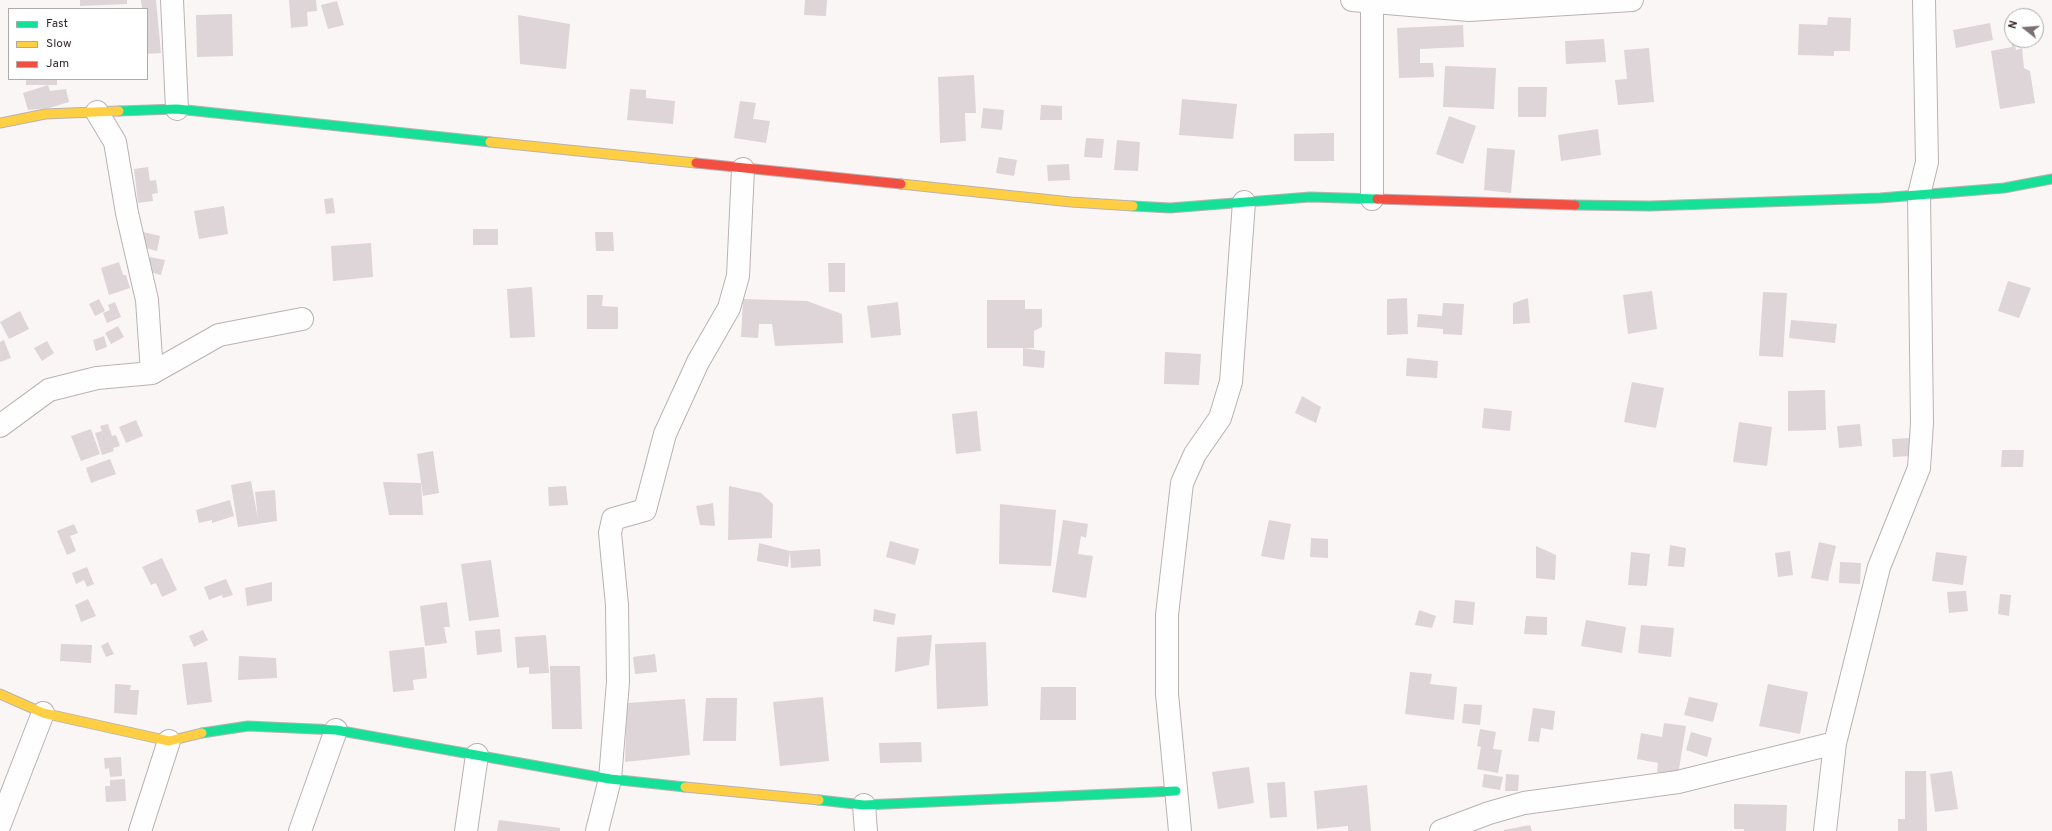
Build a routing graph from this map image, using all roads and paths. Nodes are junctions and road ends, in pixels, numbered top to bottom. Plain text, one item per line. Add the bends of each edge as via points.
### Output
1 (172, 0) edge
2 (1365, 0) edge
3 (1632, 0) edge
4 (1924, 0) edge
5 (177, 109) junction
6 (97, 112) junction
7 (0, 123) edge
8 (743, 168) junction
9 (2052, 179) edge
10 (1919, 195) junction
11 (1372, 199) junction
12 (1244, 202) junction
13 (302, 319) dead end
14 (152, 373) junction
15 (0, 426) edge
16 (0, 694) edge
17 (43, 713) junction
18 (336, 730) junction
19 (169, 741) junction
20 (1835, 743) junction
21 (477, 755) junction
22 (610, 779) junction
23 (1176, 790) junction
24 (864, 805) junction
25 (0, 824) edge
26 (140, 831) edge
27 (300, 831) edge
28 (466, 831) edge
29 (596, 831) edge
30 (866, 831) edge
31 (1180, 831) edge
32 (1441, 831) edge
33 (1825, 831) edge

1 - 5 street
2 - 3 street via 1469,10
2 - 11 street
4 - 10 street via 1927,162
5 - 6 street
5 - 8 street
6 - 7 street via 45,114
6 - 14 street via 115,142 127,213 147,300
8 - 12 street via 1071,202 1170,208
8 - 22 street via 738,276 728,308 698,362 665,434 645,510 613,519 610,532 617,605 618,674
9 - 10 street via 2004,188
10 - 11 street via 1650,206
10 - 20 street via 1922,423 1919,468 1879,567
11 - 12 street via 1310,197
12 - 23 street via 1231,382 1220,418 1195,454 1182,483 1167,615 1167,694
13 - 14 street via 220,335
14 - 15 street via 97,378 49,390
16 - 17 street
17 - 19 street
17 - 25 street
18 - 19 street via 248,726 214,730
18 - 21 street
18 - 27 street
19 - 26 street
20 - 32 street via 1678,782 1524,803
20 - 33 street
21 - 22 street
21 - 28 street
22 - 24 street
22 - 29 street
23 - 24 street
23 - 31 street
24 - 30 street

